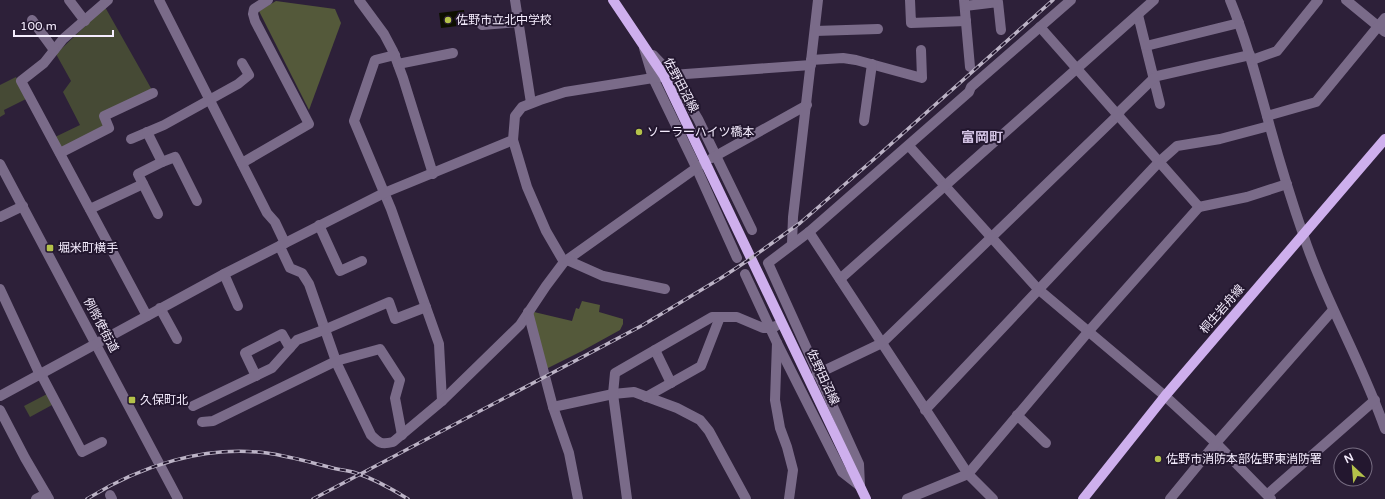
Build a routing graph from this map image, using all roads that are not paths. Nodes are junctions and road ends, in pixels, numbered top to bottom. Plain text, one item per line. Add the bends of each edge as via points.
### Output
1 (69, 0) edge
2 (108, 0) edge
3 (159, 0) edge
4 (268, 0) edge
5 (359, 0) edge
6 (515, 0) edge
7 (613, 0) edge
8 (818, 0) edge
9 (910, 0) edge
10 (1071, 0) edge
11 (1154, 0) edge
12 (1230, 0) edge
13 (1318, 0) edge
14 (1346, 0) edge
15 (965, 3) edge
16 (1138, 15) junction
17 (1385, 18) edge
18 (32, 20) dead end
19 (85, 21) junction
20 (966, 21) junction
21 (518, 22) junction
22 (1239, 23) junction
23 (482, 26) dead end
24 (1040, 27) junction
25 (878, 29) dead end
26 (1382, 29) edge
27 (1001, 30) dead end
28 (815, 31) junction
29 (643, 44) junction
30 (1146, 46) junction
31 (54, 50) junction
32 (921, 50) dead end
33 (453, 53) dead end
34 (1251, 57) junction
35 (396, 59) junction
36 (811, 62) junction
37 (242, 63) dead end
38 (872, 64) junction
39 (970, 67) dead end
40 (1077, 69) junction
41 (668, 76) junction
42 (653, 78) junction
43 (1154, 78) junction
44 (153, 93) dead end
45 (209, 100) junction
46 (531, 103) junction
47 (1160, 104) dead end
48 (807, 105) junction
49 (1118, 115) junction
50 (864, 121) dead end
51 (1268, 121) junction
52 (147, 132) junction
53 (131, 139) dead end
54 (1385, 139) edge
55 (513, 140) junction
56 (909, 146) junction
57 (60, 153) junction
58 (714, 157) junction
59 (162, 162) junction
60 (1159, 162) junction
61 (0, 164) edge
62 (242, 164) junction
63 (698, 166) junction
64 (433, 174) junction
65 (142, 184) junction
66 (1287, 184) junction
67 (945, 185) junction
68 (384, 192) junction
69 (197, 201) dead end
70 (23, 206) junction
71 (1200, 207) junction
72 (90, 209) junction
73 (158, 214) dead end
74 (0, 217) edge
75 (319, 225) junction
76 (752, 230) dead end
77 (809, 232) junction
78 (1303, 235) junction
79 (992, 237) junction
80 (283, 244) junction
81 (792, 244) junction
82 (737, 258) dead end
83 (362, 261) dead end
84 (566, 261) junction
85 (224, 274) junction
86 (745, 274) dead end
87 (840, 279) junction
88 (0, 289) edge
89 (665, 289) dead end
90 (1038, 290) junction
91 (238, 306) dead end
92 (426, 307) junction
93 (160, 308) junction
94 (1333, 310) junction
95 (528, 312) junction
96 (147, 316) junction
97 (720, 317) junction
98 (773, 327) junction
99 (326, 329) junction
100 (1088, 332) junction
101 (177, 339) dead end
102 (777, 343) junction
103 (882, 343) junction
104 (96, 345) junction
105 (290, 348) junction
106 (655, 350) junction
107 (336, 361) junction
108 (817, 374) junction
109 (40, 375) junction
110 (256, 376) junction
111 (671, 383) junction
112 (613, 394) junction
113 (0, 396) edge
114 (646, 396) junction
115 (1165, 396) junction
116 (1375, 400) junction
117 (442, 401) junction
118 (193, 406) dead end
119 (553, 407) junction
120 (0, 410) edge
121 (925, 410) junction
122 (1017, 416) junction
123 (202, 422) dead end
124 (1385, 429) edge
125 (402, 435) junction
126 (102, 442) dead end
127 (1046, 443) dead end
128 (1216, 443) junction
129 (968, 474) junction
130 (860, 486) junction
131 (931, 494) edge
132 (47, 496) edge
133 (1269, 497) edge
134 (36, 499) edge
135 (178, 499) edge
136 (578, 499) edge
137 (626, 499) edge
138 (746, 499) edge
139 (789, 499) edge
140 (866, 499) edge
141 (907, 499) edge
142 (993, 499) edge
143 (1083, 499) edge
144 (1170, 499) edge

1 - 19 street
2 - 19 street
3 - 45 street
4 - 62 street via 254,9 255,21 309,124
5 - 35 street via 384,34
6 - 21 street
7 - 29 main road, 佐野田沼線
8 - 28 street
9 - 20 street via 911,23
10 - 24 street
11 - 16 street
12 - 22 street
13 - 34 street via 1278,51
14 - 26 street
15 - 20 street
15 - 27 street via 998,2
16 - 30 street
16 - 40 street
17 - 26 street
18 - 31 street
19 - 31 street
20 - 39 street
21 - 23 street
21 - 46 street
22 - 30 street
22 - 34 street
24 - 40 street
24 - 56 street
25 - 28 street
26 - 51 street via 1316,102
28 - 36 street
29 - 41 main road, 佐野田沼線
29 - 42 street
30 - 43 street
31 - 57 street via 44,63 21,81
32 - 38 street via 922,78
33 - 35 street
34 - 43 street
34 - 51 street
35 - 64 street
35 - 68 street via 375,60 354,121
36 - 38 street via 843,58
36 - 41 street
36 - 48 street
37 - 45 street via 249,75
38 - 50 street
40 - 49 street
40 - 67 street
41 - 42 street
41 - 58 street via 698,119
41 - 130 main road, 佐野田沼線
42 - 46 street via 565,92
42 - 63 street
43 - 47 street
43 - 49 street
44 - 57 street via 104,116 110,128
45 - 52 street
45 - 62 street
46 - 55 street via 522,107 515,116
48 - 58 street
48 - 81 street
49 - 60 street
49 - 79 street
51 - 60 street via 1220,140 1177,146
51 - 66 street
52 - 53 street
52 - 59 street
54 - 78 main road, 桐生岩舟線
55 - 64 street
55 - 84 street via 527,187 546,231
56 - 67 street
56 - 77 street
57 - 72 street
58 - 76 street
59 - 65 street via 138,174
59 - 69 street via 175,156
60 - 71 street
60 - 90 street
61 - 70 street, 例幣使街道
62 - 80 street via 267,212 275,222
63 - 82 street
63 - 84 street
64 - 68 street
65 - 72 street
65 - 73 street
66 - 71 street via 1247,197
66 - 78 street
67 - 79 street
67 - 87 street
68 - 75 street
68 - 92 street
70 - 74 street
70 - 104 street, 例幣使街道
71 - 100 street
72 - 96 street
75 - 80 street
75 - 83 street via 340,271
77 - 81 street
77 - 87 street
78 - 94 street
78 - 115 main road, 桐生岩舟線
79 - 90 street
79 - 103 street
80 - 85 street
80 - 99 street via 280,249 290,268 302,273
81 - 108 street via 768,263
84 - 89 street via 603,276
84 - 95 street
85 - 91 street
85 - 93 street
86 - 98 street
87 - 103 street
88 - 109 street
90 - 100 street
90 - 121 street
92 - 99 street via 395,319 389,302
92 - 117 street via 440,344
93 - 96 street
93 - 101 street
94 - 116 street
94 - 128 street
95 - 117 street via 520,325
95 - 119 street
96 - 104 street
97 - 98 street via 737,317 763,328
97 - 106 street via 712,317
97 - 111 street via 701,366
98 - 102 street
99 - 105 street via 297,340
99 - 107 street
100 - 115 street
100 - 122 street
102 - 130 street via 842,472
102 - 139 street via 775,400 780,428 793,470
103 - 108 street
103 - 121 street
104 - 109 street
104 - 135 street, 例幣使街道
105 - 110 street via 272,368
105 - 110 street via 282,334 245,353
106 - 111 street
106 - 112 street via 615,373
107 - 123 street via 213,420
107 - 125 street via 371,435 378,442 386,444
107 - 125 street via 380,349 400,380 395,398
108 - 130 street via 859,464
109 - 113 street
109 - 126 street via 82,452
110 - 118 street
111 - 114 street
112 - 114 street via 634,392
112 - 119 street
112 - 137 street
114 - 138 street via 700,420 709,431
115 - 128 street
115 - 143 main road, 桐生岩舟線
116 - 124 street
116 - 133 street
117 - 125 street
119 - 136 street via 569,453
120 - 132 street
121 - 129 street
122 - 127 street
122 - 129 street
128 - 133 street
128 - 144 street
129 - 131 street
129 - 142 street
130 - 140 main road, 佐野田沼線
131 - 141 street
132 - 134 street

